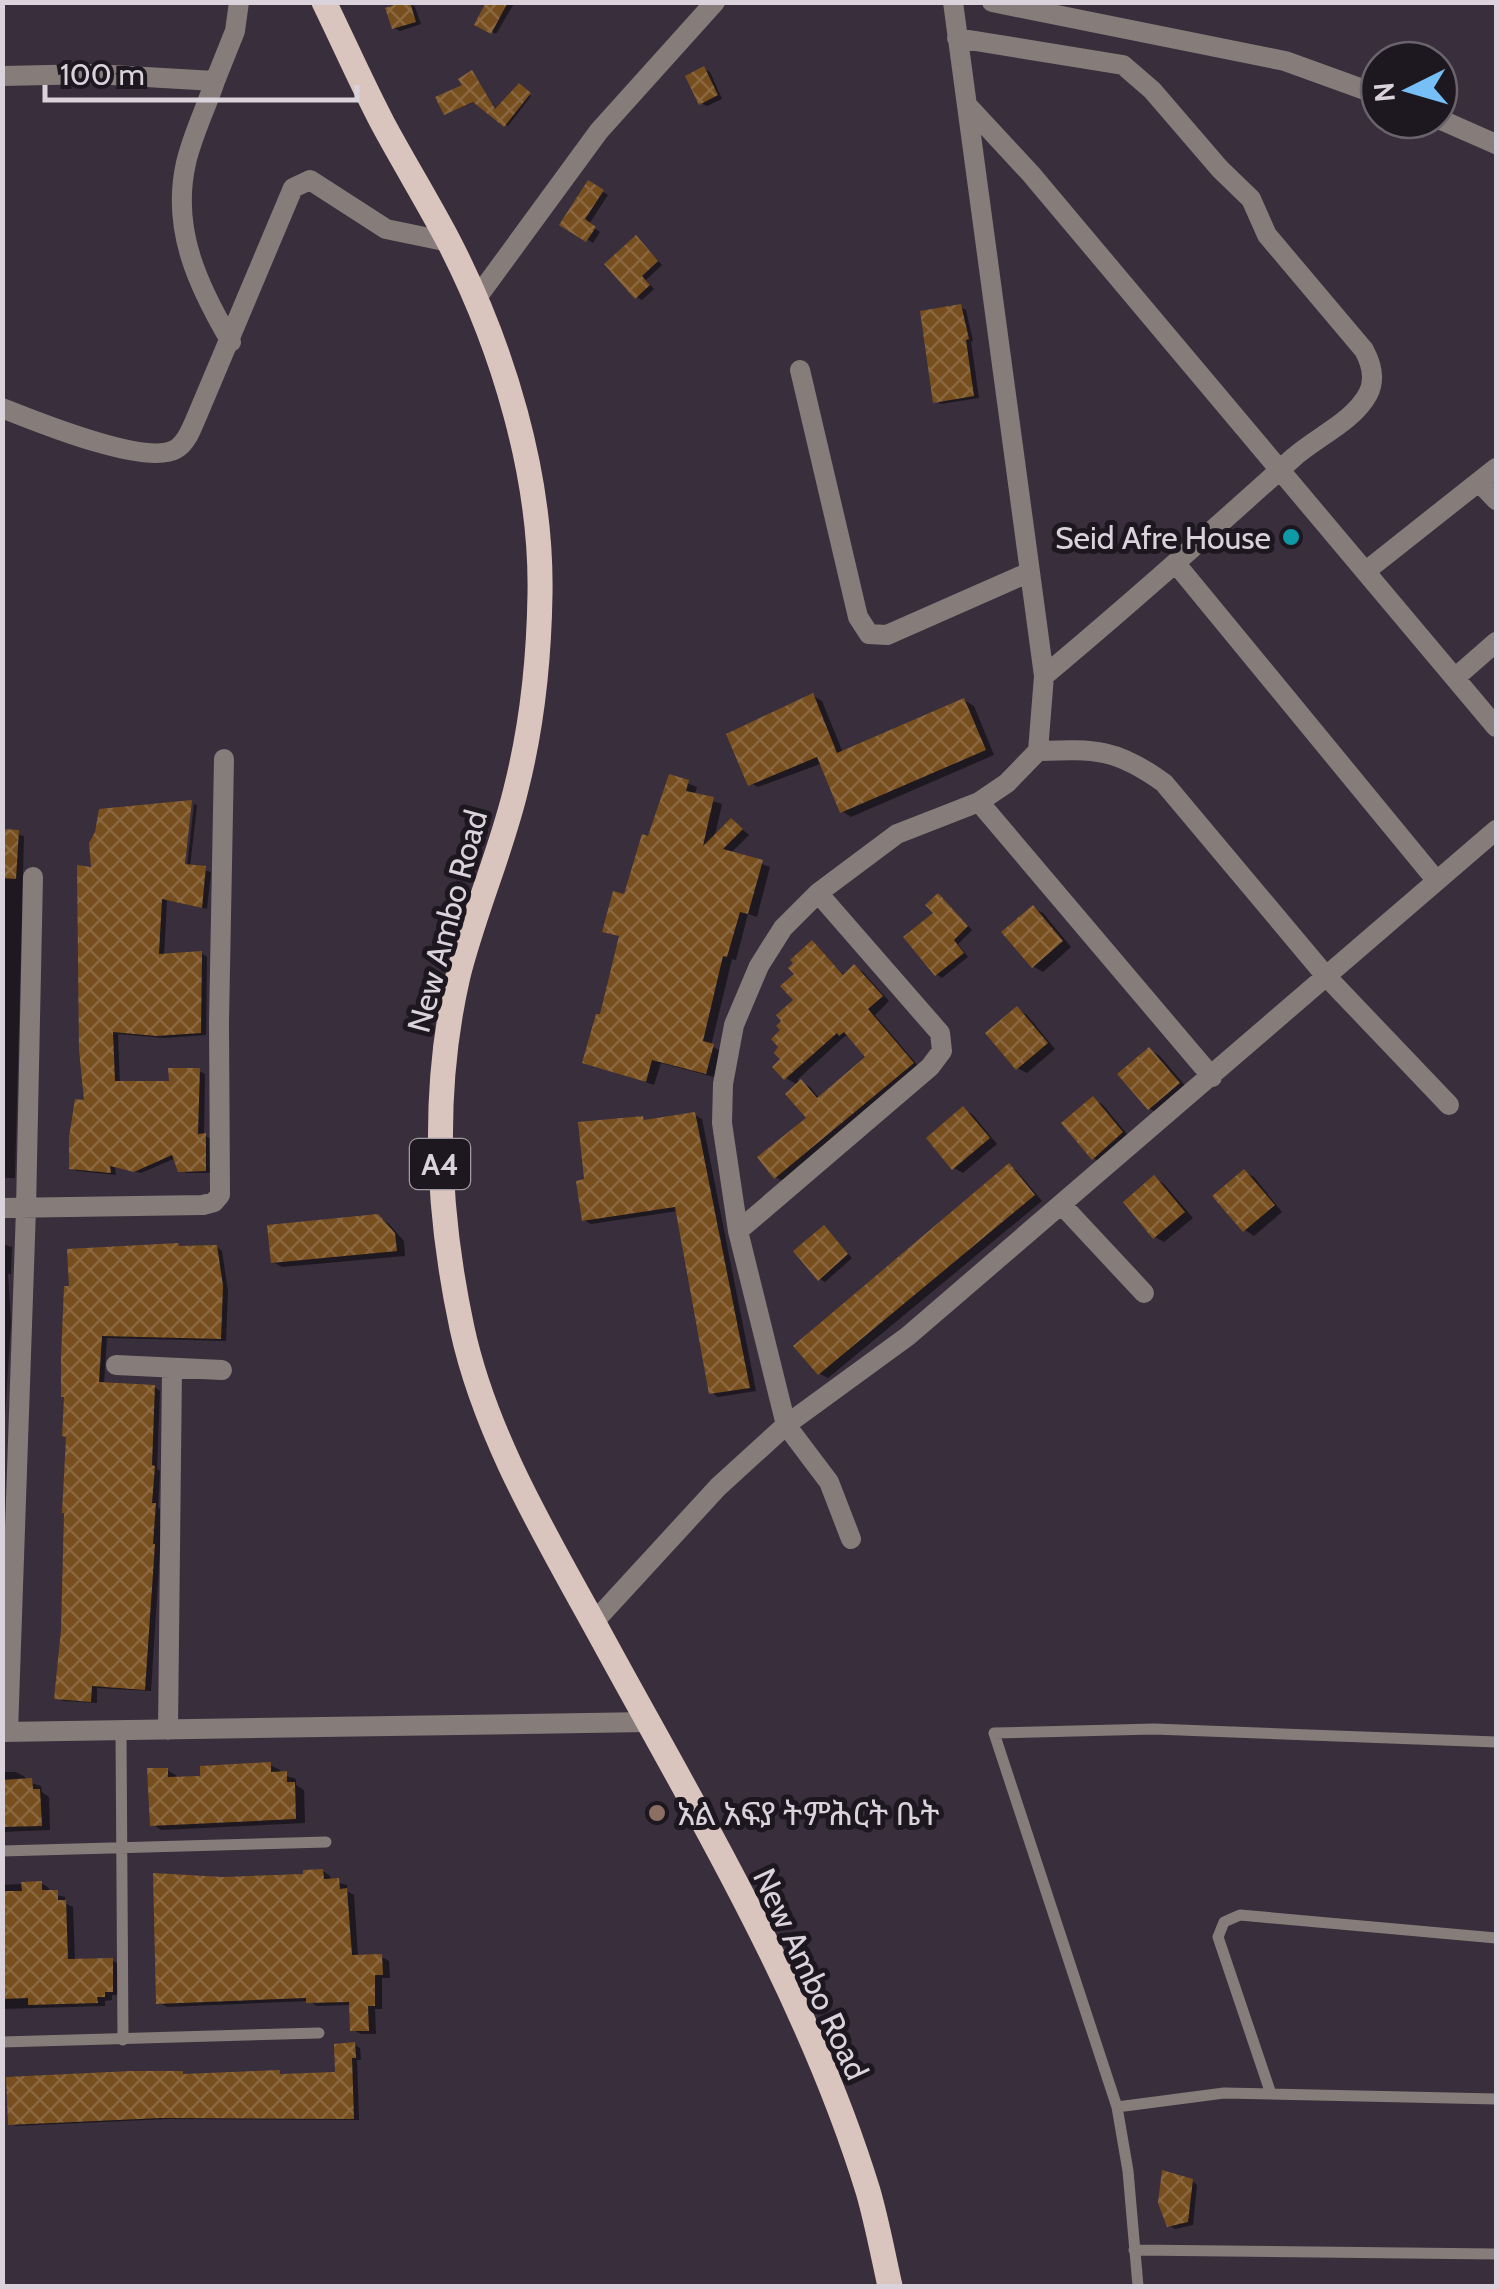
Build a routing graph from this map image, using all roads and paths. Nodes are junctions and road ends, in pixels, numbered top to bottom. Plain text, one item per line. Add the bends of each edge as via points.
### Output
1 (239, 2) edge
2 (324, 2) edge
3 (715, 2) edge
4 (953, 2) edge
5 (992, 2) edge
6 (957, 38) junction
7 (2, 76) edge
8 (215, 81) junction
9 (1359, 88) edge
10 (968, 106) junction
11 (1459, 127) edge
12 (1496, 144) edge
13 (449, 242) junction
14 (476, 299) junction
15 (231, 342) junction
16 (800, 370) dead end
17 (2, 408) edge
18 (1496, 468) edge
19 (1280, 470) junction
20 (1479, 482) junction
21 (1496, 500) edge
22 (1177, 565) junction
23 (1366, 571) junction
24 (1030, 572) junction
25 (1496, 642) edge
26 (1044, 676) junction
27 (1456, 677) junction
28 (1496, 727) edge
29 (1038, 750) junction
30 (224, 759) dead end
31 (980, 802) junction
32 (1496, 830) edge
33 (33, 877) dead end
34 (1436, 880) junction
35 (818, 893) junction
36 (1325, 975) junction
37 (1212, 1076) junction
38 (1450, 1105) dead end
39 (1060, 1204) junction
40 (2, 1208) edge
41 (26, 1209) junction
42 (738, 1230) junction
43 (1144, 1293) dead end
44 (116, 1364) dead end
45 (172, 1369) junction
46 (222, 1370) dead end
47 (786, 1425) junction
48 (851, 1539) dead end
49 (594, 1623) junction
50 (648, 1722) junction
51 (121, 1730) junction
52 (168, 1730) junction
53 (5, 1732) edge
54 (1496, 1742) edge
55 (326, 1842) dead end
56 (123, 1848) junction
57 (2, 1851) edge
58 (1496, 1938) edge
59 (319, 2033) dead end
60 (123, 2040) junction
61 (2, 2042) edge
62 (1271, 2094) junction
63 (1496, 2099) edge
64 (1117, 2107) junction
65 (1134, 2250) junction
66 (1496, 2254) edge
67 (890, 2286) edge
68 (1138, 2286) edge

1 - 8 street
2 - 13 main road, New Ambo Road / A4
3 - 14 street via 599,132
4 - 6 street
5 - 9 street via 1285,61
6 - 10 street
6 - 19 street via 1123,65 1251,200 1267,235 1364,350 1372,383 1361,405
7 - 8 street
8 - 15 street via 186,162 182,235 204,296
10 - 19 street
10 - 24 street
11 - 12 street
13 - 14 main road, New Ambo Road / A4
13 - 15 street via 386,229 310,180 301,182
14 - 49 main road, New Ambo Road / A4 via 520,437 540,588 530,723 516,792 459,974 444,1047 441,1198 463,1334 484,1403
15 - 17 street via 176,450 152,455 61,432
16 - 24 street via 858,617 869,634 886,635
18 - 20 street
19 - 22 street
19 - 23 street
20 - 21 street
20 - 23 street
22 - 26 street
22 - 34 street
23 - 27 street
24 - 26 street
25 - 27 street
26 - 29 street
27 - 28 street
29 - 31 street
29 - 36 street via 1112,752 1164,783
30 - 41 street via 220,1194 202,1205
31 - 35 street via 896,834
31 - 37 street
32 - 34 street
33 - 41 street
34 - 36 street
35 - 42 street via 783,928 734,1024 722,1123
35 - 42 street via 940,1032 942,1052
36 - 37 street
36 - 38 street
37 - 39 street
39 - 43 street
39 - 47 street via 908,1336
40 - 41 street
41 - 53 street
42 - 47 street
44 - 45 street
45 - 46 street
45 - 52 street
47 - 48 street via 830,1482
47 - 49 street via 718,1487
49 - 50 main road, New Ambo Road / A4
50 - 52 street
50 - 67 main road, New Ambo Road / A4 via 806,2025 868,2192
51 - 52 street
51 - 53 street
51 - 56 lane
54 - 64 lane via 1154,1729 994,1733
55 - 56 lane
56 - 57 lane
56 - 60 lane
58 - 62 lane via 1240,1915 1224,1922 1218,1937
59 - 60 lane
60 - 61 lane
62 - 63 lane
62 - 64 lane
64 - 65 lane
65 - 66 lane
65 - 68 lane

